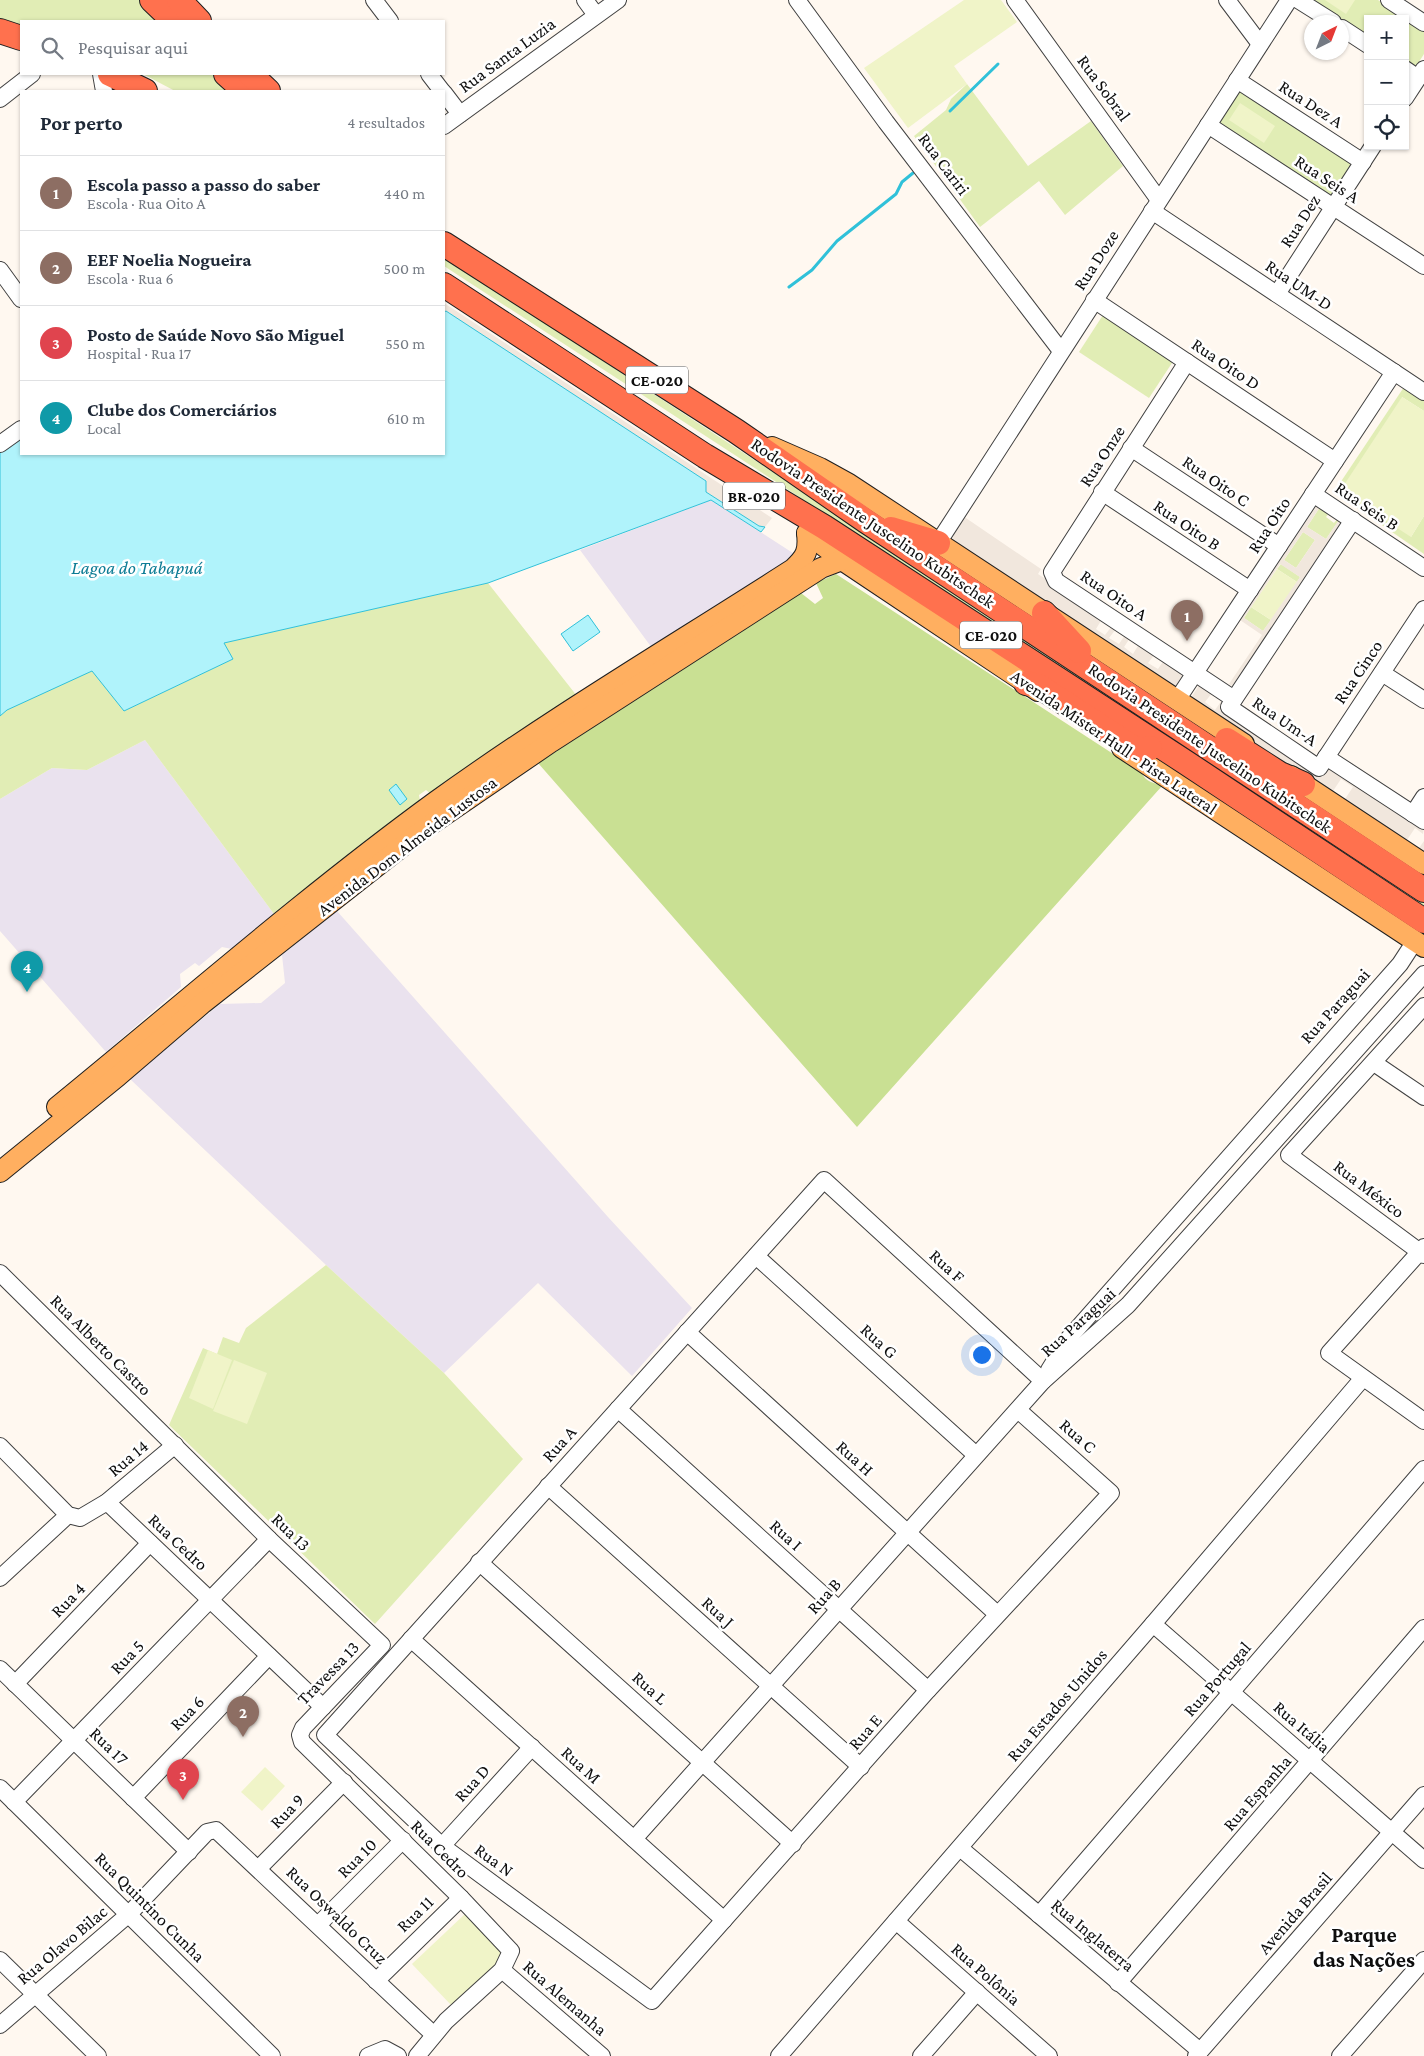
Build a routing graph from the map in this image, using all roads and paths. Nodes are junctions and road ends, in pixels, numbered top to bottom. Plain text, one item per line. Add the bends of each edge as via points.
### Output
1 (152, 0) edge
2 (179, 0) edge
3 (374, 0) edge
4 (585, 0) edge
5 (618, 0) edge
6 (797, 0) edge
7 (1016, 0) edge
8 (1227, 0) edge
9 (1289, 0) edge
10 (1298, 0) edge
11 (1389, 0) edge
12 (596, 15) junction
13 (1321, 15) edge
14 (173, 20) edge
15 (198, 20) edge
16 (389, 20) edge
17 (1424, 23) edge
18 (0, 30) edge
19 (1349, 33) edge
20 (20, 38) edge
21 (1364, 42) edge
22 (0, 43) edge
23 (1260, 44) junction
24 (20, 49) edge
25 (1416, 72) edge
26 (31, 75) edge
27 (101, 75) edge
28 (112, 75) edge
29 (227, 75) edge
30 (251, 75) edge
31 (430, 75) edge
32 (1237, 80) junction
33 (1409, 89) edge
34 (104, 90) edge
35 (143, 90) edge
36 (244, 90) edge
37 (267, 90) edge
38 (441, 90) edge
39 (445, 95) edge
40 (0, 99) edge
41 (460, 114) junction
42 (445, 125) edge
43 (1208, 125) junction
44 (1371, 150) edge
45 (1363, 162) junction
46 (1156, 205) junction
47 (1334, 207) junction
48 (445, 245) edge
49 (1424, 265) edge
50 (0, 270) edge
51 (445, 285) edge
52 (1276, 294) junction
53 (20, 298) edge
54 (1094, 300) junction
55 (1061, 351) junction
56 (1187, 362) junction
57 (1394, 372) junction
58 (1424, 392) edge
59 (20, 431) edge
60 (736, 431) junction
61 (0, 444) edge
62 (1131, 448) junction
63 (705, 456) junction
64 (1335, 461) junction
65 (1102, 492) junction
66 (1313, 494) junction
67 (1353, 520) junction
68 (866, 522) junction
69 (807, 533) junction
70 (938, 543) junction
71 (1279, 546) junction
72 (842, 560) junction
73 (1424, 568) edge
74 (1052, 572) joint
75 (797, 575) junction
76 (1250, 590) junction
77 (1424, 609) edge
78 (1044, 613) junction
79 (1382, 672) junction
80 (1195, 673) junction
81 (1100, 674) junction
82 (1026, 683) junction
83 (1234, 699) junction
84 (1424, 700) edge
85 (1174, 711) junction
86 (1199, 740) junction
87 (1157, 743) junction
88 (1326, 756) junction
89 (1185, 762) junction
90 (1304, 784) junction
91 (1424, 797) edge
92 (1419, 817) edge
93 (1424, 864) edge
94 (1424, 890) edge
95 (1421, 937) edge
96 (1424, 974) edge
97 (199, 998) junction
98 (1424, 1006) edge
99 (1374, 1063) junction
100 (1424, 1097) edge
101 (0, 1155) edge
102 (0, 1172) edge
103 (824, 1180) joint
104 (1422, 1251) edge
105 (756, 1256) junction
106 (0, 1274) edge
107 (686, 1332) junction
108 (1362, 1378) junction
109 (1043, 1381) junction
110 (618, 1409) junction
111 (1018, 1410) junction
112 (1424, 1421) edge
113 (175, 1445) junction
114 (2, 1452) edge
115 (976, 1456) junction
116 (1424, 1469) edge
117 (548, 1486) junction
118 (1111, 1493) joint
119 (106, 1502) junction
120 (68, 1515) junction
121 (908, 1533) junction
122 (268, 1539) junction
123 (150, 1543) junction
124 (480, 1562) junction
125 (0, 1578) edge
126 (210, 1600) junction
127 (839, 1610) junction
128 (997, 1614) junction
129 (1153, 1624) junction
130 (1424, 1628) edge
131 (411, 1639) junction
132 (382, 1645) joint
133 (269, 1656) junction
134 (0, 1669) edge
135 (15, 1684) junction
136 (771, 1686) junction
137 (928, 1690) junction
138 (1232, 1693) junction
139 (324, 1707) junction
140 (303, 1728) joint
141 (325, 1735) joint
142 (74, 1741) junction
143 (532, 1747) junction
144 (1311, 1761) junction
145 (702, 1762) junction
146 (861, 1767) junction
147 (344, 1782) junction
148 (0, 1788) edge
149 (1424, 1795) edge
150 (133, 1798) junction
151 (14, 1802) junction
152 (211, 1830) joint
153 (1393, 1832) junction
154 (634, 1839) junction
155 (403, 1840) junction
156 (793, 1844) junction
157 (442, 1846) junction
158 (960, 1848) junction
159 (189, 1852) junction
160 (1424, 1860) edge
161 (259, 1868) junction
162 (461, 1898) junction
163 (129, 1914) junction
164 (1039, 1915) junction
165 (724, 1920) junction
166 (896, 1921) junction
167 (319, 1924) junction
168 (0, 1960) edge
169 (1424, 1960) edge
170 (506, 1964) junction
171 (376, 1981) junction
172 (1118, 1983) junction
173 (977, 1992) junction
174 (34, 1993) junction
175 (652, 2001) joint
176 (0, 2025) edge
177 (433, 2034) junction
178 (1198, 2054) edge
179 (98, 2056) edge
180 (272, 2056) edge
181 (368, 2056) edge
182 (398, 2056) edge
183 (417, 2056) edge
184 (602, 2056) edge
185 (779, 2056) edge
186 (921, 2056) edge
187 (1049, 2056) edge
188 (1340, 2056) edge

1 - 14 highway
2 - 15 highway
3 - 16 street
4 - 12 street
5 - 12 street, Rua Santa Luzia
6 - 55 street, Rua Cariri
7 - 46 street, Rua Sobral
8 - 23 street
9 - 23 street, Rua Doze
10 - 13 street
11 - 17 street
12 - 41 street, Rua Santa Luzia
18 - 20 highway
19 - 21 street
22 - 24 highway
23 - 32 street, Rua Doze
25 - 33 street
26 - 40 street
27 - 34 street
28 - 35 highway
29 - 36 highway
30 - 37 highway
31 - 38 street
32 - 43 street, Rua Doze
32 - 45 street, Rua Dez A
39 - 41 street
41 - 42 street, Rua Santa Luzia
43 - 46 street, Rua Doze
43 - 47 street, Rua Seis A
44 - 45 street, Rua Dez
45 - 47 street, Rua Dez
46 - 52 street, Rua UM-D
46 - 54 street, Rua Doze
47 - 49 street, Rua Seis A
47 - 52 street, Rua Dez
48 - 60 highway, Rodovia Presidente Juscelino Kubitschek / CE-020
50 - 53 street
51 - 63 highway, Rodovia Presidente Juscelino Kubitschek / CE-020
52 - 57 street, Rua UM-D
54 - 55 street, Rua Doze
54 - 56 street, Rua Oito D
55 - 70 street, Rua Doze
56 - 62 street, Rua Onze
56 - 64 street, Rua Oito D
57 - 58 street, Rua UM-D
57 - 64 street, Rua Oito
59 - 61 street
60 - 68 highway, Rodovia Presidente Juscelino Kubitschek / CE-020
60 - 70 main road via 849,484
62 - 65 street, Rua Onze
62 - 71 street, Rua Oito C
63 - 69 highway, BR-020 via 726,476
63 - 87 highway, Rodovia Presidente Juscelino Kubitschek / CE-020 via 824,526
64 - 66 street, Rua Oito
65 - 74 street, Rua Onze
65 - 76 street, Rua Oito B
66 - 67 street, Rua Seis B
66 - 71 street, Rua Oito
67 - 73 street, Rua Seis B
67 - 83 street
68 - 70 highway
68 - 81 highway, Rodovia Presidente Juscelino Kubitschek / CE-020
69 - 72 main road, Avenida Mister Hull - Pista Lateral / BR-020
69 - 75 main road, Avenida Dom Almeida Lustosa via 809,547
70 - 78 main road
71 - 76 street, Rua Oito
72 - 75 main road, Avenida Dom Almeida Lustosa
72 - 82 main road, Avenida Mister Hull - Pista Lateral / BR-020
74 - 80 street, Rua Oito A via 1056,580
75 - 97 main road, Avenida Dom Almeida Lustosa via 435,803
76 - 80 street, Rua Oito
77 - 79 street, Rua Cinco
78 - 81 highway
78 - 85 main road
79 - 84 street
79 - 88 street, Rua Cinco
80 - 83 street, Rua Oito A
80 - 85 street, Rua Oito
81 - 85 highway, Rodovia Presidente Juscelino Kubitschek / CE-020
82 - 87 highway via 1039,686 1134,748 1146,750
82 - 95 main road, Avenida Mister Hull - Pista Lateral / BR-020
83 - 88 street, Rua Um-A via 1229,708 1318,768
85 - 86 highway, Rodovia Presidente Juscelino Kubitschek / CE-020
85 - 87 highway
85 - 90 main road
86 - 89 highway
86 - 90 highway via 1217,734 1280,774
86 - 94 highway, Rodovia Presidente Juscelino Kubitschek / CE-020
87 - 89 highway, Rodovia Presidente Juscelino Kubitschek / CE-020
88 - 92 street, Rua Um-A
89 - 95 highway, Rodovia Presidente Juscelino Kubitschek / CE-020
90 - 93 main road
91 - 92 street
95 - 109 street, Rua Paraguai via 1068,1338
96 - 109 street, Rua Paraguai via 1128,1305
97 - 101 main road, Avenida Dom Almeida Lustosa
97 - 102 main road, Avenida Dom Almeida Lustosa via 125,1071
98 - 99 street
99 - 100 street
99 - 104 street, Rua México via 1289,1155
103 - 105 street, Rua A
103 - 109 street, Rua F
104 - 108 street via 1330,1353
105 - 107 street, Rua A
105 - 115 street, Rua G
106 - 113 street, Rua Alberto Castro
107 - 110 street, Rua A
107 - 121 street, Rua H
108 - 112 street
108 - 129 street, Rua Estados Unidos
109 - 111 street, Rua B
110 - 117 street, Rua A
110 - 127 street, Rua I
111 - 115 street, Rua B
111 - 118 street, Rua C
113 - 119 street, Rua 14
113 - 122 street, Rua 13
114 - 120 street
115 - 121 street, Rua B
116 - 138 street, Rua Portugal
117 - 124 street, Rua A
117 - 136 street, Rua J
118 - 128 street, Rua E
119 - 120 street via 84,1517
119 - 123 street, Rua Cedro
120 - 125 street
121 - 127 street, Rua B
121 - 128 street, Rua H
122 - 126 street, Rua 5
122 - 132 street, Rua 13
123 - 126 street, Rua Cedro
123 - 135 street, Rua 4
124 - 131 street, Rua A
124 - 145 street, Rua L
126 - 133 street, Rua Cedro
126 - 142 street, Rua 5
127 - 136 street, Rua B
127 - 137 street, Rua I
128 - 137 street, Rua E
129 - 138 street, Rua Itália
129 - 158 street, Rua Estados Unidos
130 - 144 street, Rua Espanha
131 - 141 street, Rua A
131 - 143 street, Rua M
132 - 139 street, Travessa 13
133 - 139 street, Rua Cedro
133 - 150 street, Rua 6
134 - 135 street, Rua 17
135 - 142 street, Rua 17
136 - 145 street, Rua B
136 - 146 street, Rua J
137 - 146 street, Rua E
138 - 144 street, Rua Itália
138 - 164 street, Rua Portugal
139 - 140 street, Travessa 13
140 - 147 street, Rua Cedro via 302,1742
141 - 157 street, Rua N
142 - 150 street, Rua 17
142 - 151 street, Rua 5
143 - 154 street, Rua M
143 - 157 street, Rua D
144 - 153 street, Rua Itália
144 - 172 street, Rua Espanha
145 - 154 street, Rua B
145 - 156 street, Rua L
146 - 156 street, Rua E
147 - 155 street, Rua Cedro
147 - 161 street, Rua 9
148 - 151 street, Rua Quintino Cunha
149 - 153 street, Avenida Brasil
150 - 159 street, Rua 17
151 - 163 street, Rua Quintino Cunha
152 - 159 street, Rua Olavo Bilac
152 - 161 street, Rua Oswaldo Cruz via 216,1830
153 - 160 street, Rua Itália
153 - 178 street, Avenida Brasil
154 - 165 street, Rua M
155 - 162 street, Rua Cedro
155 - 167 street, Rua 10
156 - 165 street, Rua E
157 - 175 street, Rua N
158 - 164 street, Rua Inglaterra
158 - 166 street, Rua Estados Unidos
159 - 163 street, Rua Olavo Bilac
161 - 167 street, Rua Oswaldo Cruz
162 - 170 street, Rua Cedro via 509,1946 511,1951
162 - 171 street, Rua 11
163 - 174 street, Rua Olavo Bilac
163 - 180 street, Rua Quintino Cunha
164 - 172 street, Rua Inglaterra
165 - 175 street, Rua E
166 - 173 street, Rua Polônia
166 - 185 street, Rua Estados Unidos
167 - 171 street, Rua Oswaldo Cruz
168 - 174 street
169 - 188 street
170 - 177 street
170 - 184 street, Rua Alemanha
171 - 177 street, Rua Oswaldo Cruz
172 - 178 street, Rua Inglaterra
173 - 186 street
173 - 187 street, Rua Polônia
174 - 176 street, Rua Olavo Bilac
174 - 179 street
177 - 183 street
181 - 182 street via 385,2049

